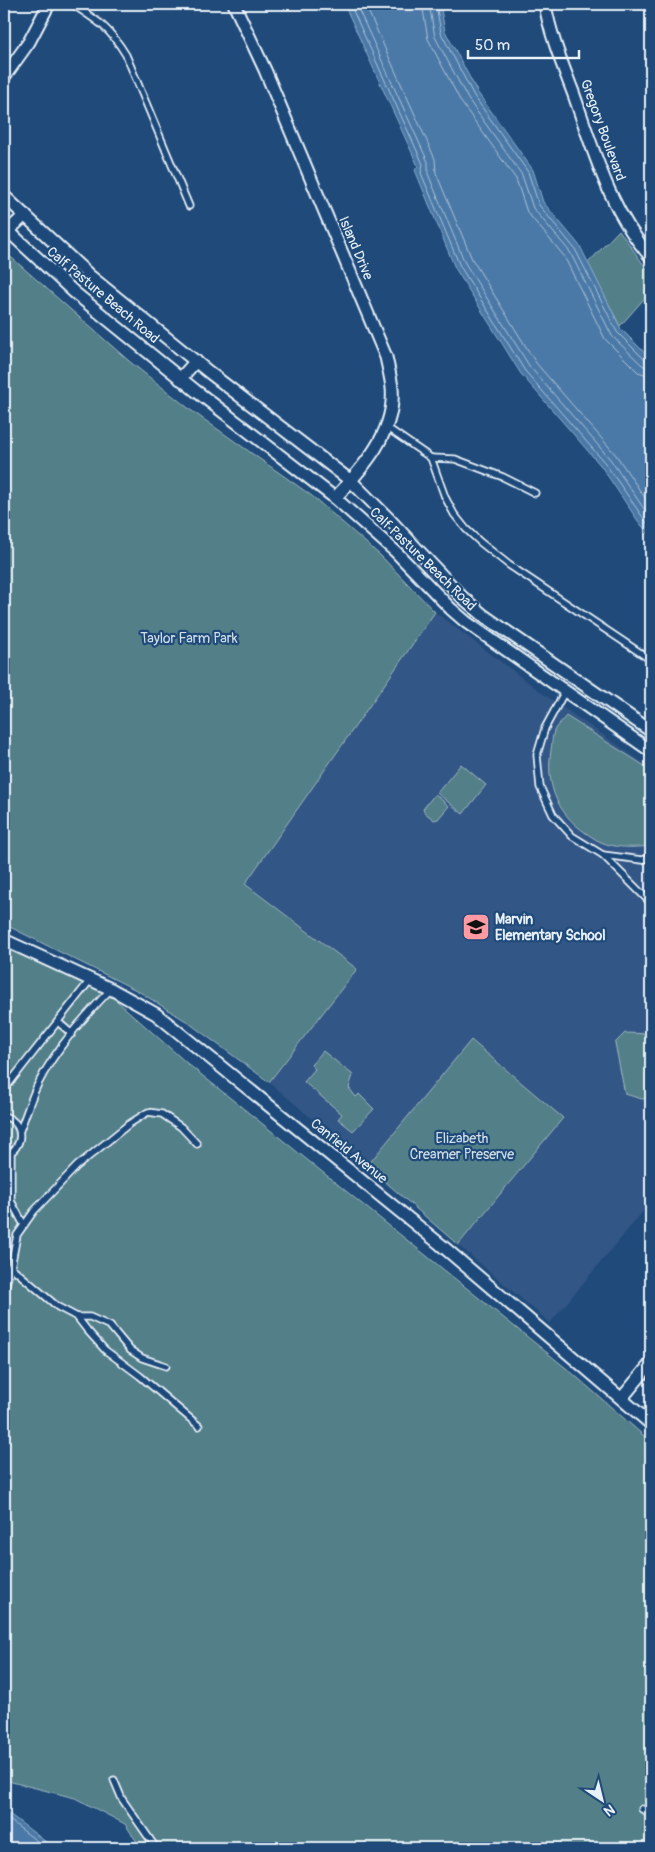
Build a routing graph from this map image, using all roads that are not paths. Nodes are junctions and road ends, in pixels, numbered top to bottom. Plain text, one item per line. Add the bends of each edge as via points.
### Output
1 (48, 4) edge
2 (72, 4) edge
3 (234, 4) edge
4 (545, 4) edge
5 (4, 77) edge
6 (4, 196) edge
7 (189, 206) dead end
8 (25, 215) junction
9 (6, 229) edge
10 (651, 257) edge
11 (196, 361) junction
12 (180, 379) junction
13 (386, 428) junction
14 (431, 458) junction
15 (351, 481) junction
16 (535, 493) dead end
17 (335, 498) junction
18 (651, 660) edge
19 (565, 691) junction
20 (651, 730) edge
21 (651, 751) edge
22 (603, 855) junction
23 (651, 857) edge
24 (651, 903) edge
25 (4, 940) edge
26 (91, 979) junction
27 (111, 989) junction
28 (58, 1022) junction
29 (72, 1034) junction
30 (4, 1090) edge
31 (4, 1116) edge
32 (20, 1130) junction
33 (196, 1144) dead end
34 (11, 1154) junction
35 (4, 1156) edge
36 (4, 1188) edge
37 (11, 1193) junction
38 (24, 1225) junction
39 (11, 1267) junction
40 (4, 1268) edge
41 (4, 1290) edge
42 (77, 1316) junction
43 (651, 1363) edge
44 (166, 1366) dead end
45 (622, 1398) junction
46 (651, 1424) edge
47 (200, 1426) dead end
48 (114, 1780) dead end
49 (642, 1809) dead end
50 (651, 1814) edge
51 (156, 1848) edge

1 - 5 street via 29,42
2 - 7 lane via 115,36 126,55
3 - 13 street, Island Drive via 386,357 392,388
4 - 10 street, Gregory Boulevard via 559,54 604,180 621,216
6 - 8 street, Calf Pasture Beach Road
8 - 9 street, Calf Pasture Beach Road
8 - 11 street, Calf Pasture Beach Road via 90,276
9 - 12 street, Calf Pasture Beach Road via 75,293
11 - 12 street
11 - 15 street, Calf Pasture Beach Road
12 - 17 street, Calf Pasture Beach Road
13 - 14 lane
13 - 15 street, Island Drive via 381,441
14 - 16 lane via 455,459
14 - 18 lane via 454,514 480,542 508,565
15 - 17 street, Island Drive
15 - 20 street, Calf Pasture Beach Road via 483,615
17 - 19 street, Calf Pasture Beach Road via 386,542 466,622
19 - 21 street, Calf Pasture Beach Road
19 - 22 lane via 545,728 537,756 540,786 553,815 572,836
22 - 23 lane via 642,860
22 - 24 lane
25 - 26 street, Canfield Avenue
26 - 27 street, Canfield Avenue
26 - 28 lane
27 - 29 lane
27 - 45 street, Canfield Avenue via 156,1014 440,1244
28 - 29 lane
28 - 30 lane
29 - 32 lane via 38,1084
31 - 32 lane
32 - 34 lane via 19,1144
33 - 38 lane via 181,1127 162,1114 148,1112 77,1166
34 - 35 lane
34 - 37 lane
36 - 37 lane
37 - 38 lane via 11,1201
38 - 39 lane via 17,1235
39 - 40 lane
39 - 41 lane
39 - 42 lane via 58,1307
42 - 44 lane via 90,1317 110,1326 130,1350
42 - 47 lane via 105,1350
43 - 45 street
45 - 46 street, Canfield Avenue
48 - 51 lane via 122,1799
49 - 50 lane

